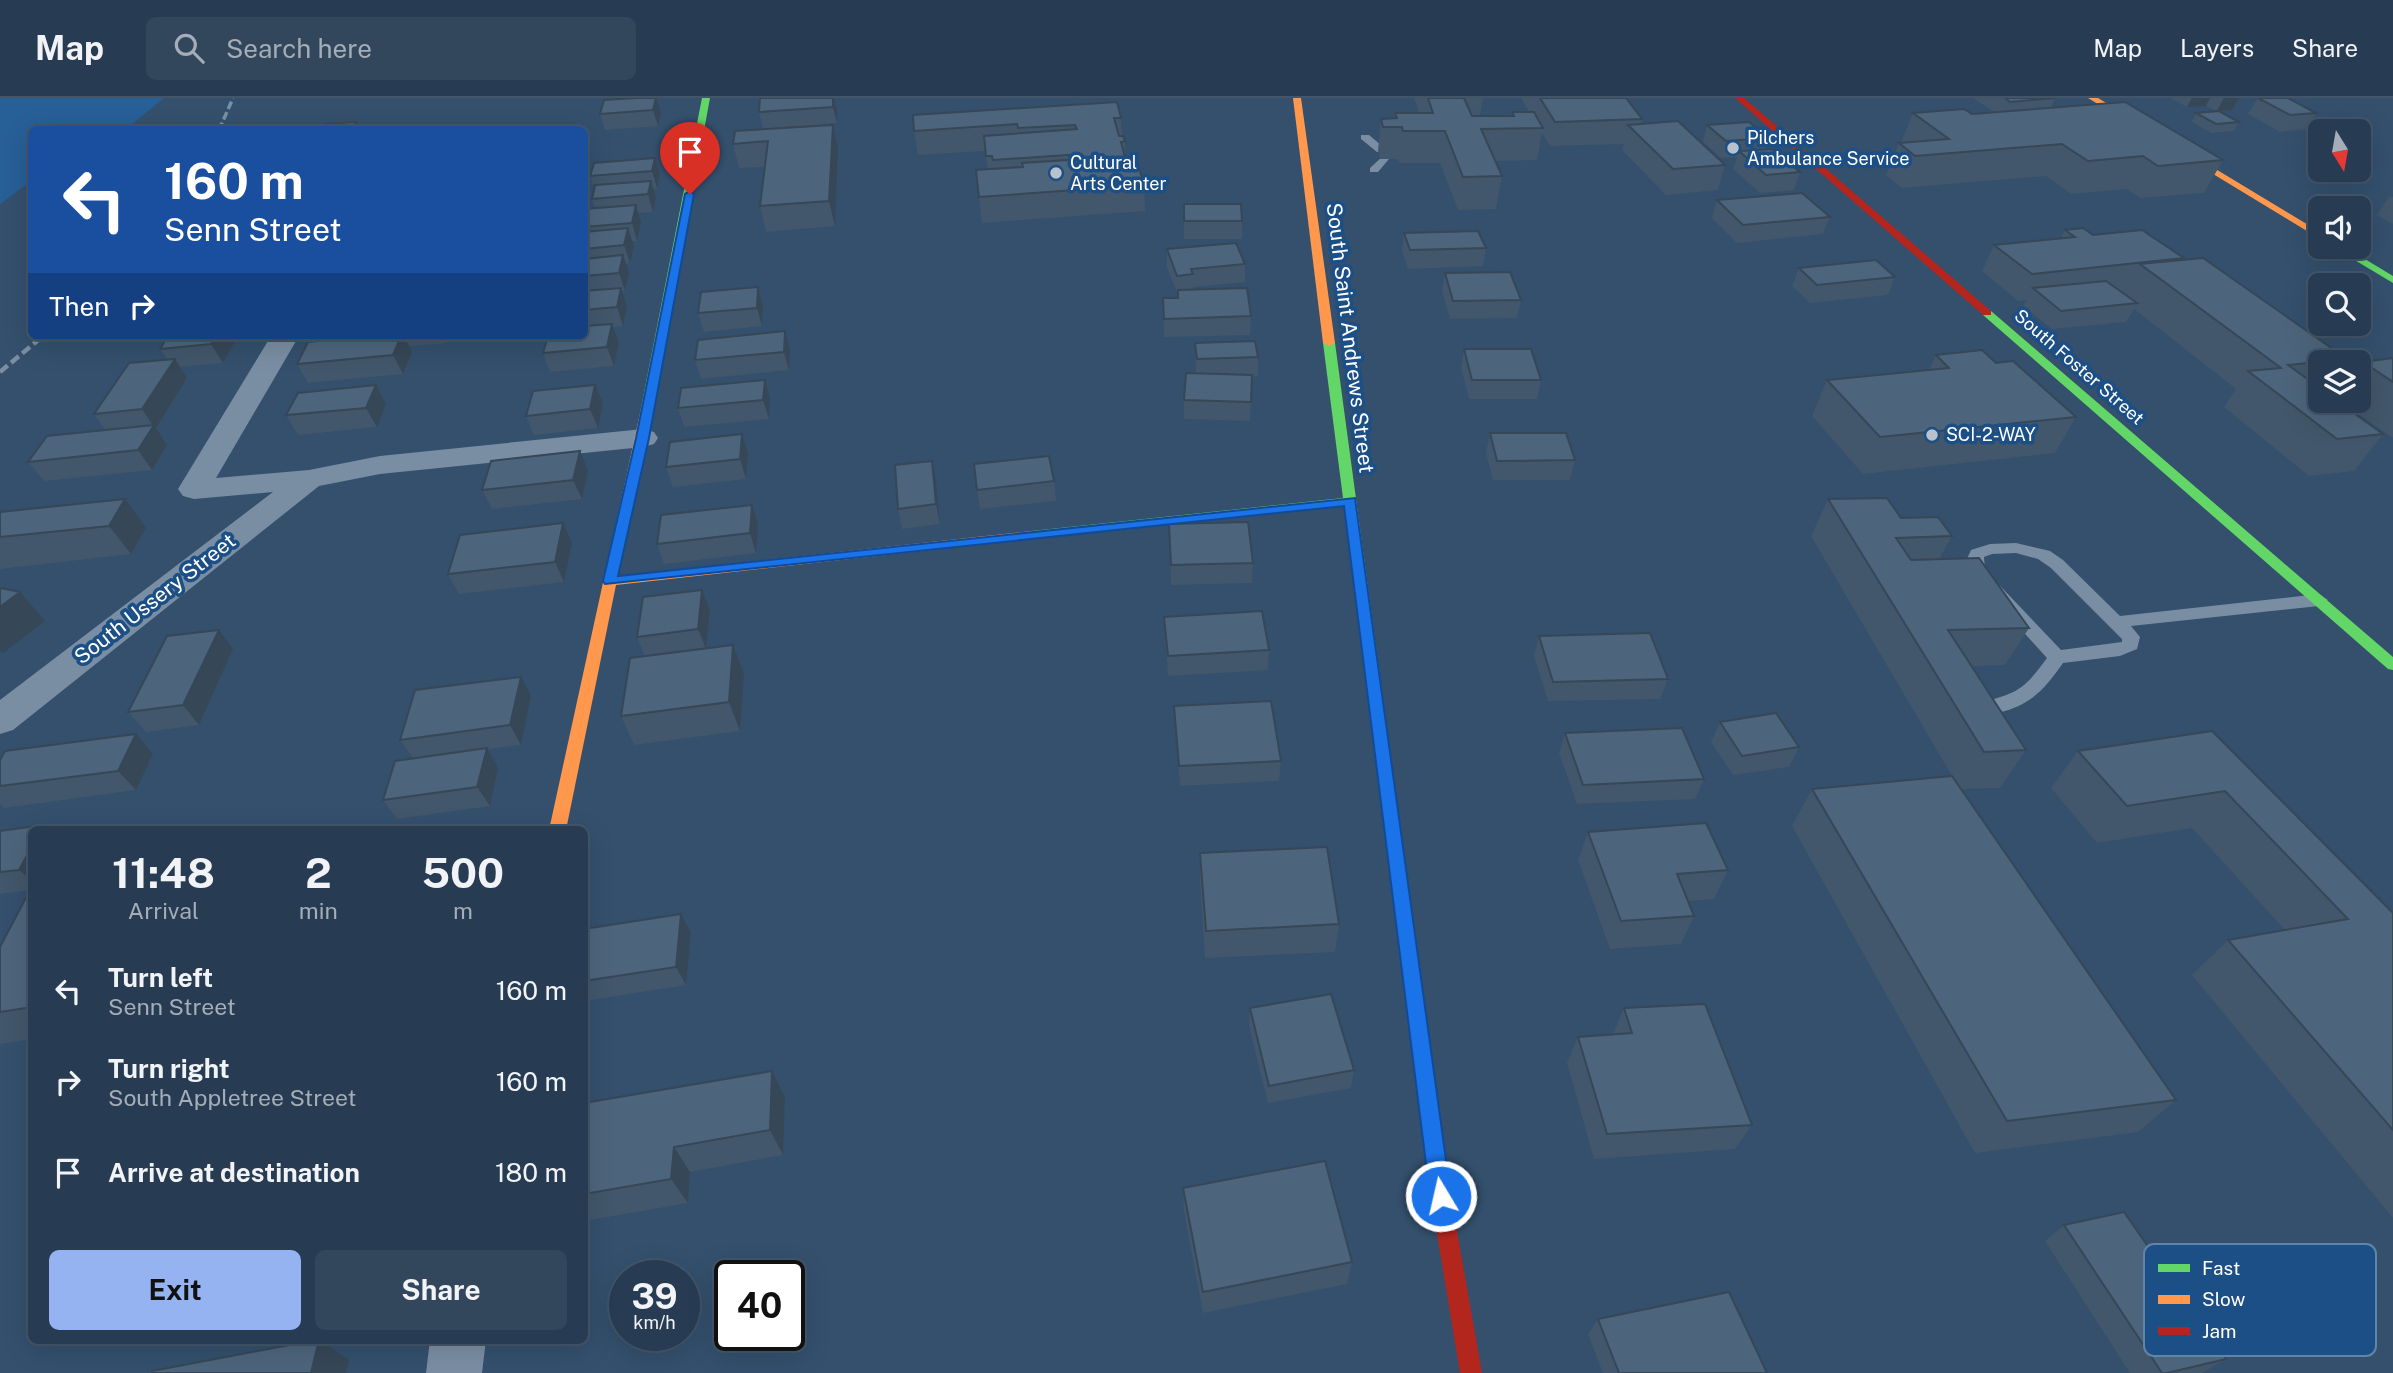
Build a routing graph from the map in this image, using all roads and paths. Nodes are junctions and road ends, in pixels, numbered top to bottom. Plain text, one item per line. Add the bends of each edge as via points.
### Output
1 (706, 98) edge
2 (1297, 98) edge
3 (1739, 98) edge
4 (2092, 98) edge
5 (1364, 137) dead end
6 (1374, 170) dead end
7 (2308, 229) edge
8 (2358, 259) edge
9 (2393, 280) edge
10 (283, 340) edge
11 (643, 438) junction
12 (309, 479) junction
13 (1350, 501) junction
14 (610, 581) junction
15 (2319, 600) junction
16 (2117, 622) junction
17 (2057, 657) junction
18 (2393, 665) edge
19 (1985, 709) edge
20 (0, 720) edge
21 (558, 826) edge
22 (458, 1344) edge
23 (454, 1373) edge
24 (1471, 1373) edge

1 - 11 street
2 - 13 street, South Saint Andrews Street
3 - 15 street, South Foster Street
4 - 7 street
5 - 6 lane via 1382,155
8 - 9 street
10 - 12 street, South Ussery Street via 194,489
11 - 12 street, South Ussery Street via 380,465
11 - 14 street
12 - 20 street, South Ussery Street
13 - 14 street
13 - 24 street, South Saint Andrews Street via 1432,1142
14 - 21 street
15 - 16 lane
15 - 18 street, South Foster Street
16 - 17 lane via 2131,637 2131,645
16 - 17 lane via 2044,555 2016,548 1977,554 1977,572
17 - 19 lane via 2028,696
22 - 23 street

